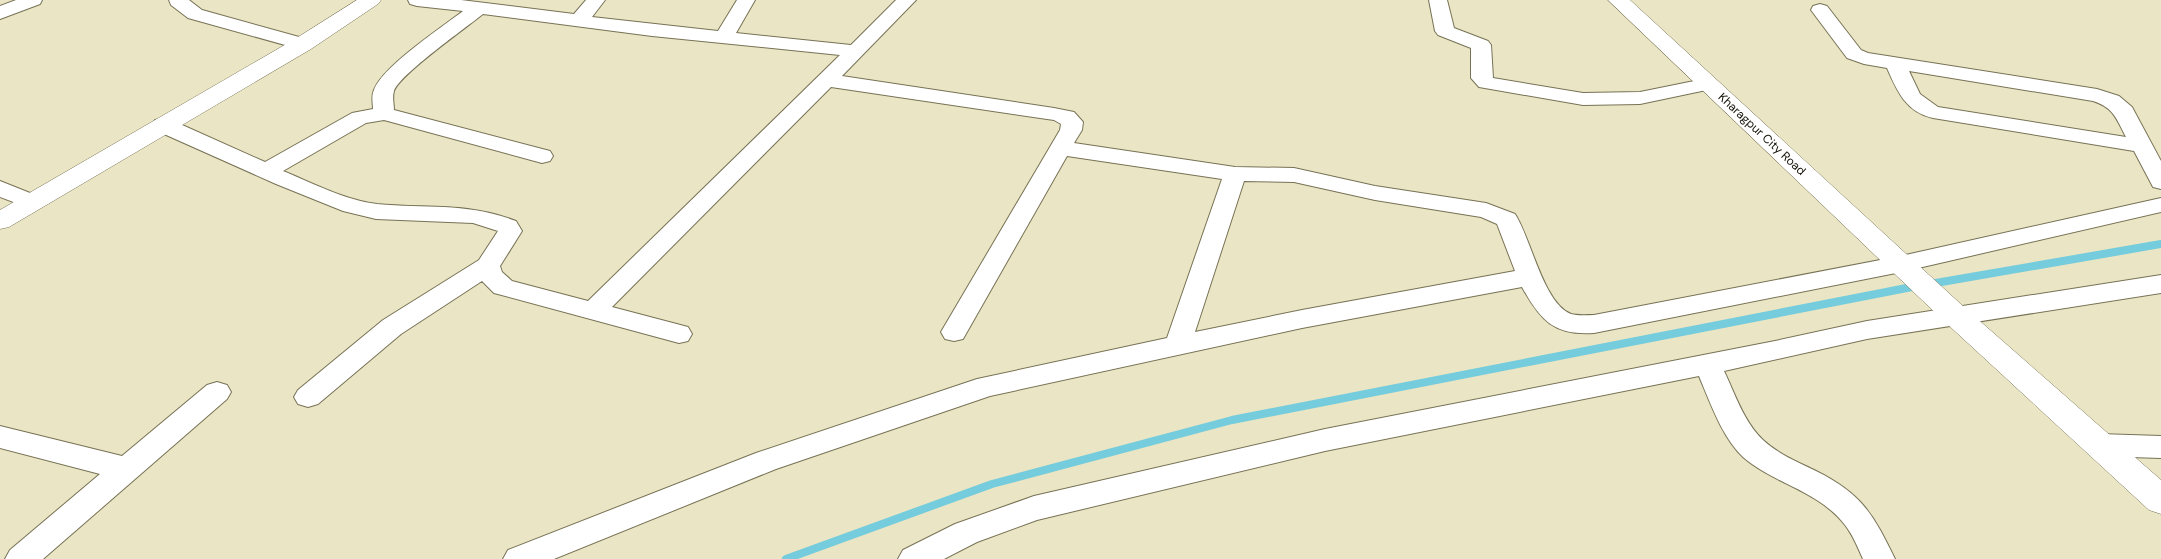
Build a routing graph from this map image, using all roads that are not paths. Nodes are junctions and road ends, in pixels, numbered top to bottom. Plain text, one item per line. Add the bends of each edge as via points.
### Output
1 (33, 0) edge
2 (179, 0) edge
3 (370, 0) edge
4 (417, 0) edge
5 (596, 0) edge
6 (746, 0) edge
7 (907, 0) edge
8 (1438, 0) edge
9 (1618, 0) edge
10 (479, 8) junction
11 (1820, 10) dead end
12 (0, 13) edge
13 (578, 21) junction
14 (722, 38) junction
15 (303, 44) junction
16 (854, 51) junction
17 (1896, 64) junction
18 (824, 80) junction
19 (1709, 84) junction
20 (384, 114) junction
21 (163, 125) junction
22 (2142, 146) junction
23 (1060, 148) junction
24 (542, 156) dead end
25 (266, 171) junction
26 (1235, 174) junction
27 (2161, 182) edge
28 (0, 188) edge
29 (32, 202) junction
30 (2161, 205) edge
31 (0, 221) edge
32 (488, 266) junction
33 (1904, 266) junction
34 (1531, 277) junction
35 (2161, 284) edge
36 (1946, 306) junction
37 (593, 311) junction
38 (954, 332) dead end
39 (679, 334) dead end
40 (1178, 345) junction
41 (1707, 364) junction
42 (217, 392) dead end
43 (308, 397) dead end
44 (0, 437) edge
45 (2099, 445) junction
46 (2161, 447) edge
47 (127, 469) junction
48 (2161, 500) edge
49 (21, 559) edge
50 (519, 559) edge
51 (914, 559) edge
52 (1879, 559) edge

1 - 12 street
2 - 15 street via 181,5 196,14
3 - 15 main road
4 - 10 street
5 - 13 street
6 - 14 street
7 - 16 street
8 - 19 street via 1445,31 1481,46 1481,78 1486,83 1592,99 1640,98
9 - 19 main road, Kharagpur City Road
10 - 13 street
10 - 20 street via 389,82 383,91
11 - 17 street via 1854,54
13 - 14 street
14 - 16 street
15 - 21 main road
16 - 18 street
17 - 22 street via 2097,95 2121,107
17 - 22 street via 1910,98 1933,112
18 - 23 street via 1066,117 1072,122 1071,130
18 - 37 street
19 - 33 main road, Kharagpur City Road
20 - 24 street
20 - 25 street via 360,118
21 - 25 street
21 - 29 main road
22 - 27 street
23 - 26 street
23 - 38 street
25 - 32 street via 356,208 379,213 440,213 497,220 508,226 510,231
26 - 34 street via 1294,175 1375,193 1499,214 1507,219
26 - 40 street
28 - 29 street
29 - 31 main road
30 - 33 street
32 - 37 street via 491,276 503,287
32 - 43 street via 392,327
33 - 34 street via 1587,325 1568,323 1547,309
33 - 36 main road, Kharagpur City Road
34 - 40 street
35 - 36 street
36 - 41 street via 1867,330
36 - 45 main road, Kharagpur City Road
37 - 39 street
40 - 50 street via 986,386 766,461
41 - 51 street via 1326,440 1034,508 966,533
41 - 52 street via 1752,447 1837,499 1855,515
42 - 47 street
44 - 47 street
45 - 46 street
45 - 48 main road, Kharagpur City Road
47 - 49 street

